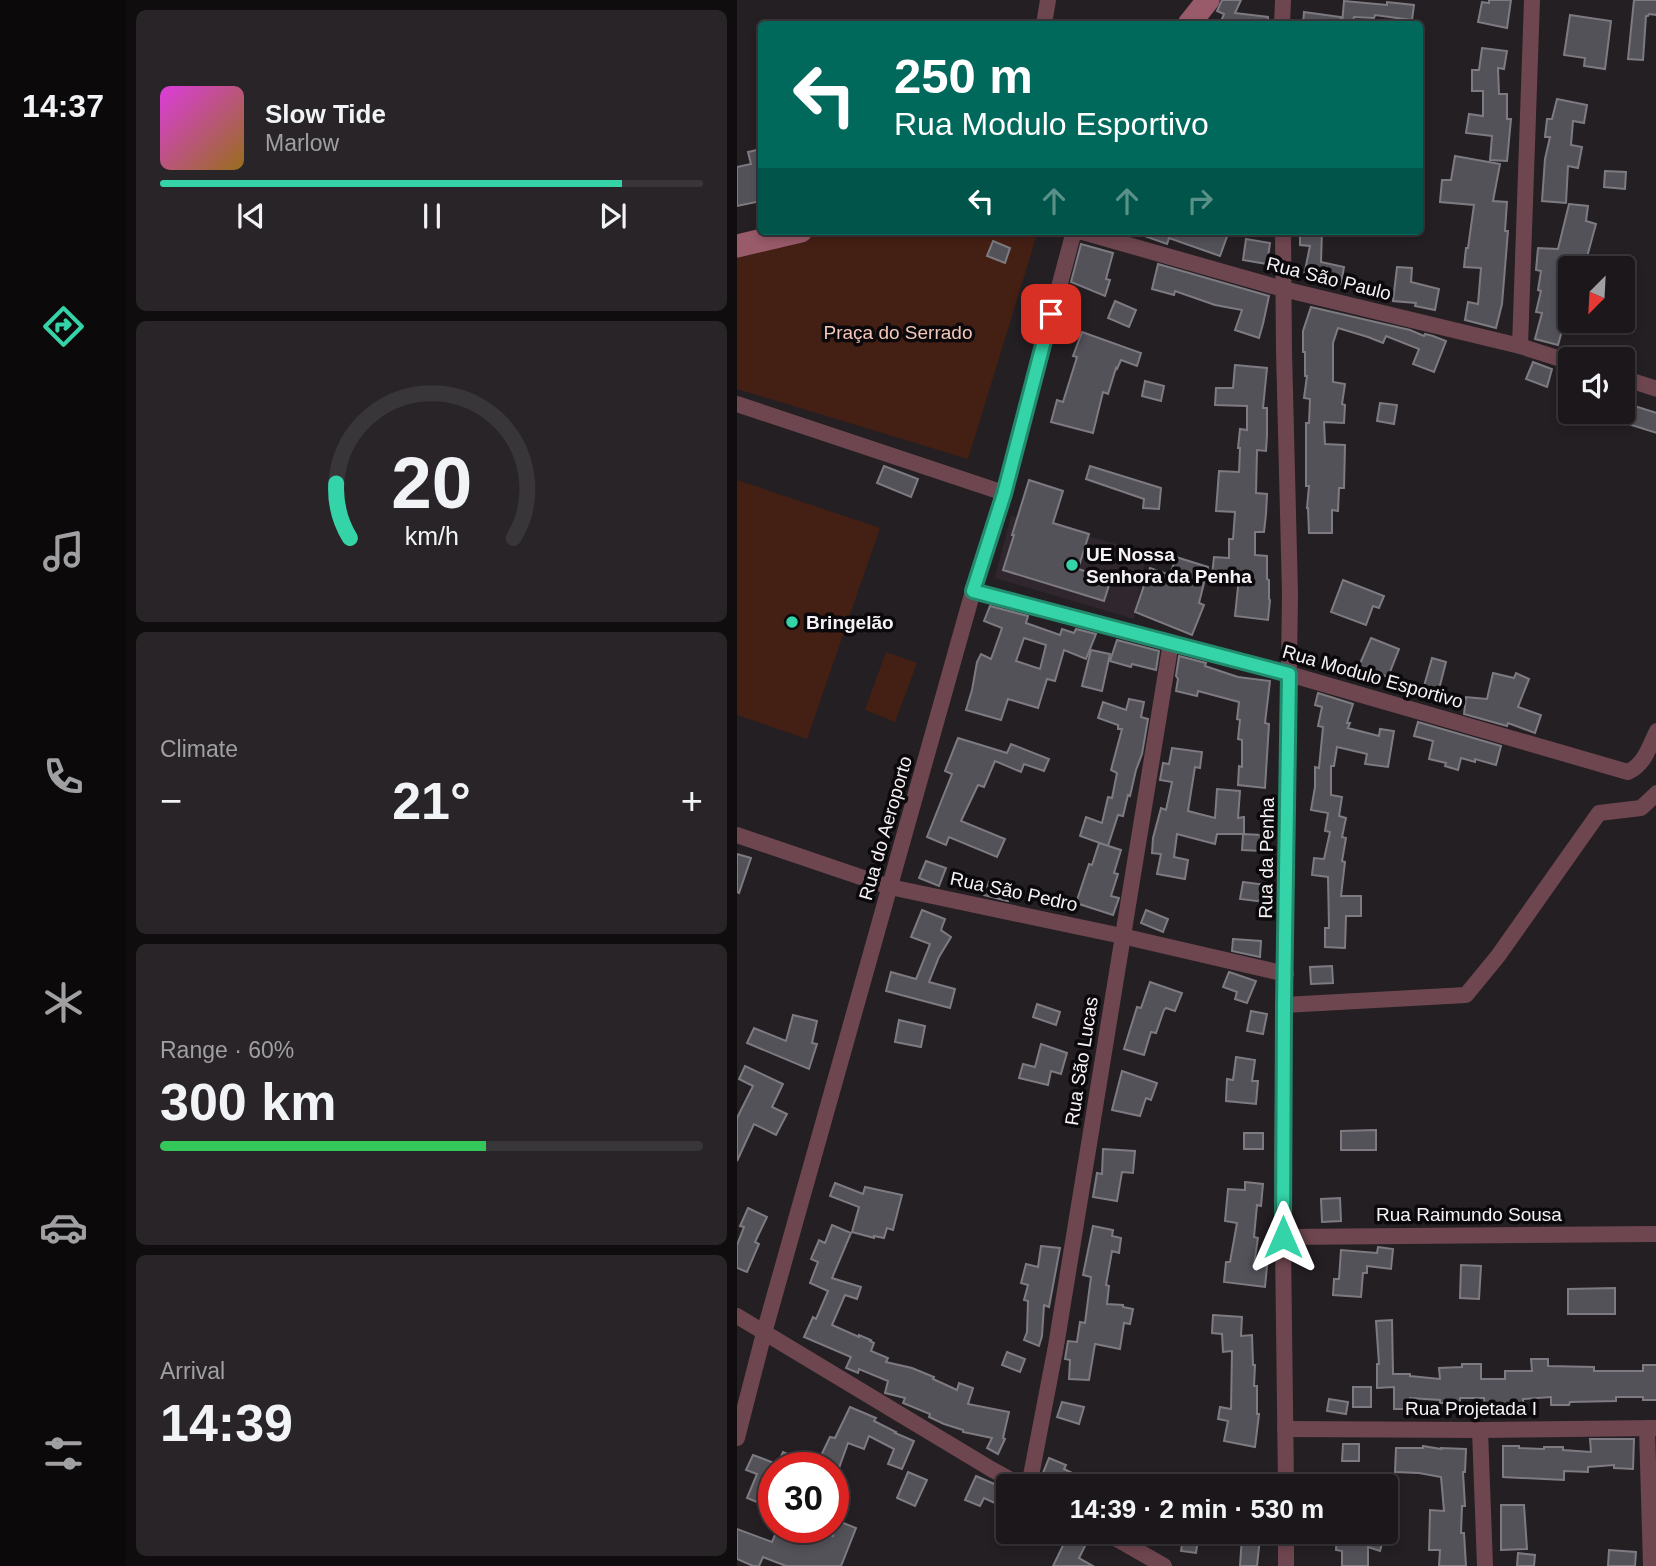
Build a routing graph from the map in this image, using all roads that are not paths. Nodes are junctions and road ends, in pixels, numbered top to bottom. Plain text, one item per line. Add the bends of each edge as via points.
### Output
1 (1048, 0) edge
2 (1208, 0) edge
3 (1283, 0) edge
4 (1533, 0) edge
5 (1044, 21) edge
6 (1191, 21) edge
7 (1282, 21) edge
8 (784, 235) edge
9 (1075, 235) edge
10 (1090, 235) edge
11 (1282, 235) edge
12 (737, 246) edge
13 (1283, 289) junction
14 (1520, 346) junction
15 (1558, 358) edge
16 (1635, 382) edge
17 (1656, 389) edge
18 (737, 404) edge
19 (1004, 494) junction
20 (973, 591) junction
21 (1171, 642) junction
22 (1289, 674) junction
23 (1656, 731) edge
24 (1656, 793) edge
25 (737, 835) edge
26 (890, 887) junction
27 (1122, 936) junction
28 (1286, 974) junction
29 (1284, 1005) junction
30 (1656, 1234) edge
31 (1283, 1237) junction
32 (737, 1316) edge
33 (764, 1333) junction
34 (1652, 1428) edge
35 (1285, 1429) junction
36 (1480, 1430) junction
37 (737, 1438) edge
38 (1000, 1474) edge
39 (1031, 1474) edge
40 (1286, 1474) edge
41 (1126, 1544) edge
42 (1286, 1544) edge
43 (1164, 1566) edge
44 (1286, 1566) edge
45 (1485, 1566) edge
46 (1651, 1566) edge

1 - 5 street
2 - 6 street
3 - 7 street
4 - 14 street
8 - 12 street
9 - 19 street, Rua do Aeroporto
10 - 13 street, Rua São Paulo
11 - 13 street, Rua da Penha
13 - 14 street, Rua São Paulo
13 - 22 street, Rua da Penha
14 - 15 street, Rua São Paulo
16 - 17 street
18 - 19 street
19 - 20 street, Rua do Aeroporto
20 - 21 street, Rua Modulo Esportivo
20 - 26 street, Rua do Aeroporto
21 - 22 street, Rua Modulo Esportivo
21 - 27 street, Rua São Lucas
22 - 23 street, Rua Modulo Esportivo via 1628,772 1642,762
22 - 28 street, Rua da Penha
24 - 29 street via 1641,808 1599,813 1466,995
25 - 26 street, Rua São Pedro
26 - 27 street, Rua São Pedro
26 - 33 street, Rua do Aeroporto
27 - 28 street, Rua São Pedro
27 - 39 street, Rua São Lucas
28 - 29 street, Rua da Penha
29 - 31 street, Rua da Penha
30 - 31 street, Rua Raimundo Sousa
31 - 35 street, Rua da Penha
32 - 33 street
33 - 37 street, Rua do Aeroporto
33 - 38 street
34 - 36 street, Rua Projetada I
34 - 46 street
35 - 36 street, Rua Projetada I
35 - 40 street, Rua da Penha
36 - 45 street
41 - 43 street
42 - 44 street

